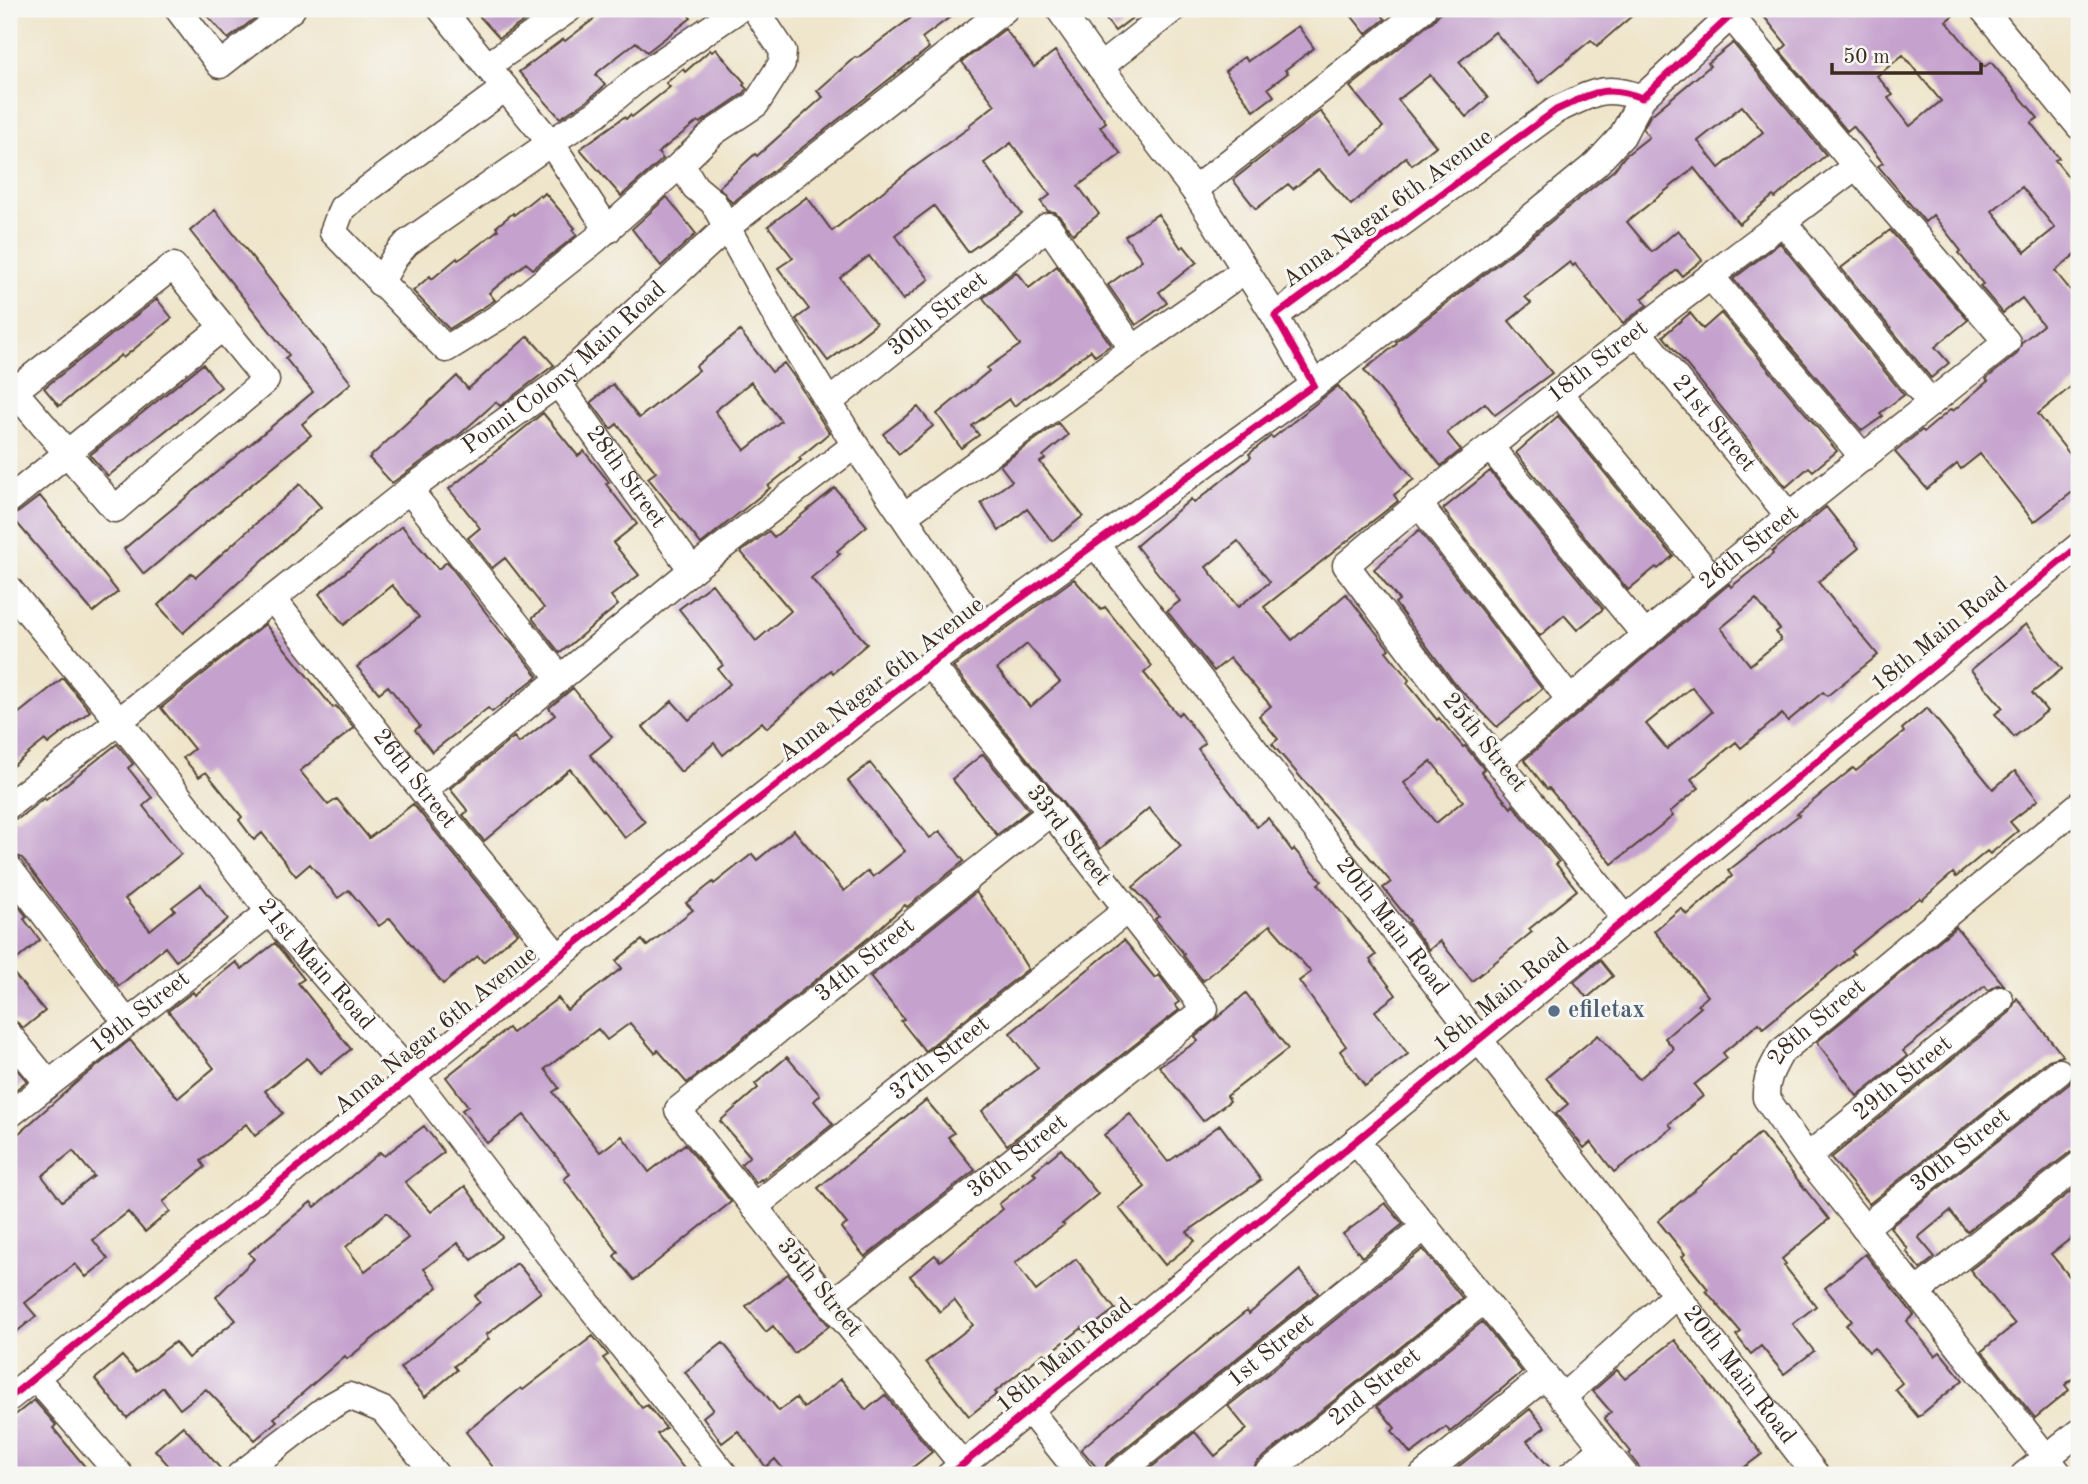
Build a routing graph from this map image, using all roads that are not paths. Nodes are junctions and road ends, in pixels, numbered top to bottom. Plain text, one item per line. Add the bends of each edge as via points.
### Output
1 (178, 9) edge
2 (292, 9) edge
3 (440, 9) edge
4 (569, 9) edge
5 (739, 9) edge
6 (755, 9) edge
7 (1005, 9) edge
8 (1059, 9) edge
9 (1172, 9) edge
10 (1423, 9) edge
11 (1983, 9) edge
12 (1731, 11) edge
13 (487, 66) junction
14 (1100, 67) junction
15 (505, 89) junction
16 (1642, 98) junction
17 (2079, 126) edge
18 (551, 143) junction
19 (681, 164) junction
20 (1856, 166) junction
21 (1194, 190) junction
22 (1783, 222) junction
23 (727, 227) junction
24 (608, 230) junction
25 (1245, 270) junction
26 (1711, 277) junction
27 (380, 283) junction
28 (1275, 316) junction
29 (223, 327) junction
30 (1638, 332) junction
31 (1133, 348) junction
32 (558, 383) junction
33 (1314, 385) junction
34 (1559, 393) junction
35 (829, 402) junction
36 (1931, 403) junction
37 (855, 445) junction
38 (1490, 447) junction
39 (67, 455) junction
40 (1864, 458) junction
41 (409, 490) junction
42 (9, 500) edge
43 (1418, 503) junction
44 (904, 516) junction
45 (1790, 517) junction
46 (1096, 545) junction
47 (2079, 546) edge
48 (1346, 565) joint
49 (692, 570) junction
50 (1712, 578) junction
51 (9, 589) edge
52 (273, 599) junction
53 (979, 628) junction
54 (1646, 636) junction
55 (930, 664) junction
56 (560, 678) junction
57 (1570, 700) junction
58 (119, 721) junction
59 (1499, 761) junction
60 (424, 791) junction
61 (9, 805) edge
62 (2079, 805) edge
63 (1051, 812) junction
64 (9, 868) edge
65 (1126, 910) junction
66 (271, 911) junction
67 (1626, 919) junction
68 (558, 957) junction
69 (2000, 1000) dead end
70 (1205, 1009) joint
71 (127, 1023) junction
72 (9, 1035) edge
73 (1479, 1040) junction
74 (2059, 1072) dead end
75 (412, 1076) junction
76 (49, 1084) junction
77 (678, 1110) joint
78 (9, 1115) edge
79 (1356, 1141) junction
80 (1807, 1157) junction
81 (2079, 1166) edge
82 (754, 1207) junction
83 (1426, 1226) junction
84 (1864, 1227) junction
85 (1916, 1292) junction
86 (1676, 1295) junction
87 (1484, 1300) junction
88 (831, 1304) junction
89 (1545, 1376) junction
90 (35, 1377) junction
91 (9, 1398) edge
92 (1562, 1398) junction
93 (1029, 1410) junction
94 (2079, 1432) edge
95 (1604, 1449) junction
96 (2053, 1467) edge
97 (957, 1470) edge
98 (120, 1475) edge
99 (240, 1475) edge
100 (436, 1475) edge
101 (725, 1475) edge
102 (1081, 1475) edge
103 (1117, 1475) edge
104 (1266, 1475) edge
105 (1423, 1475) edge
106 (1571, 1475) edge
107 (1625, 1475) edge
108 (1816, 1475) edge
109 (2024, 1475) edge

1 - 2 street via 220,65
3 - 13 street
4 - 13 street
5 - 18 street
6 - 19 street via 783,51 782,63 757,104 714,132
7 - 23 street, Ponni Colony Main Road
8 - 14 street
9 - 14 street
10 - 21 street
11 - 17 street
12 - 16 street, Anna Nagar 6th Avenue
12 - 20 street
13 - 15 street
14 - 21 street
15 - 18 street
15 - 27 street via 342,208 333,232
16 - 28 street, Anna Nagar 6th Avenue via 1622,90 1602,90 1556,110
16 - 33 street, Anna Nagar 6th Avenue via 1622,136 1597,164
18 - 24 street
18 - 27 street via 407,243
19 - 23 street
19 - 24 street
20 - 22 street, 18th Street
20 - 36 street, 26th Street via 2007,342
21 - 25 street
22 - 26 street, 18th Street
22 - 36 street
23 - 32 street, Ponni Colony Main Road
23 - 35 street
24 - 27 street via 500,316 446,349
25 - 28 street
25 - 31 street
26 - 30 street, 18th Street
26 - 40 street
28 - 33 street, Anna Nagar 6th Avenue
29 - 39 street
29 - 39 street via 266,380 115,509
29 - 39 street via 173,266 14,391
30 - 34 street, 18th Street
30 - 45 street, 21st Street
31 - 35 street, 30th Street via 1048,226
31 - 44 street
32 - 41 street, Ponni Colony Main Road
32 - 49 street, 28th Street
33 - 46 street, Anna Nagar 6th Avenue
34 - 38 street, 18th Street
34 - 50 street
35 - 37 street
36 - 40 street, 26th Street
37 - 44 street
37 - 49 street
38 - 43 street, 18th Street
38 - 54 street
39 - 42 street
40 - 45 street, 26th Street
41 - 52 street, Ponni Colony Main Road
41 - 56 street
43 - 48 street, 18th Street
43 - 57 street
44 - 53 street
45 - 50 street, 26th Street
46 - 53 street, Anna Nagar 6th Avenue
46 - 73 street, 20th Main Road
47 - 67 street, 18th Main Road
48 - 59 street, 25th Street
49 - 56 street
50 - 54 street, 26th Street
51 - 58 street, 21st Main Road
52 - 58 street, Ponni Colony Main Road
52 - 60 street, 26th Street
53 - 55 street, Anna Nagar 6th Avenue
54 - 57 street, 26th Street
55 - 63 street, 33rd Street
55 - 68 street, Anna Nagar 6th Avenue
56 - 60 street
57 - 59 street, 26th Street
58 - 61 street, Ponni Colony Main Road
58 - 66 street, 21st Main Road
59 - 67 street, 25th Street
60 - 68 street, 26th Street
62 - 80 street, 28th Street via 1781,1052 1765,1087 1766,1098
63 - 65 street, 33rd Street
63 - 77 street, 34th Street
64 - 71 street
65 - 70 street, 33rd Street
65 - 82 street, 37th Street
66 - 71 street, 19th Street
66 - 75 street, 21st Main Road
67 - 73 street, 18th Main Road
68 - 75 street, Anna Nagar 6th Avenue
69 - 80 street, 29th Street
70 - 88 street, 36th Street
71 - 76 street, 19th Street
72 - 76 street
73 - 79 street, 18th Main Road
73 - 86 street, 20th Main Road
74 - 84 street, 30th Street
75 - 90 street, Anna Nagar 6th Avenue
75 - 101 street, 21st Main Road
76 - 78 street, 19th Street
77 - 82 street, 35th Street
79 - 83 street
79 - 93 street, 18th Main Road
80 - 84 street, 28th Street
81 - 85 street
82 - 88 street, 35th Street
83 - 87 street
83 - 103 street, 1st Street
84 - 85 street, 28th Street
85 - 96 street, 28th Street
86 - 92 street
86 - 108 street, 20th Main Road
87 - 89 street
87 - 104 street, 2nd Street
88 - 97 street, 35th Street
89 - 92 street
89 - 105 street
90 - 91 street, Anna Nagar 6th Avenue
90 - 98 street
92 - 95 street
93 - 97 street, 18th Main Road
93 - 102 street
94 - 96 street
95 - 106 street
95 - 107 street
96 - 109 street
99 - 100 street via 349,1396 383,1410

